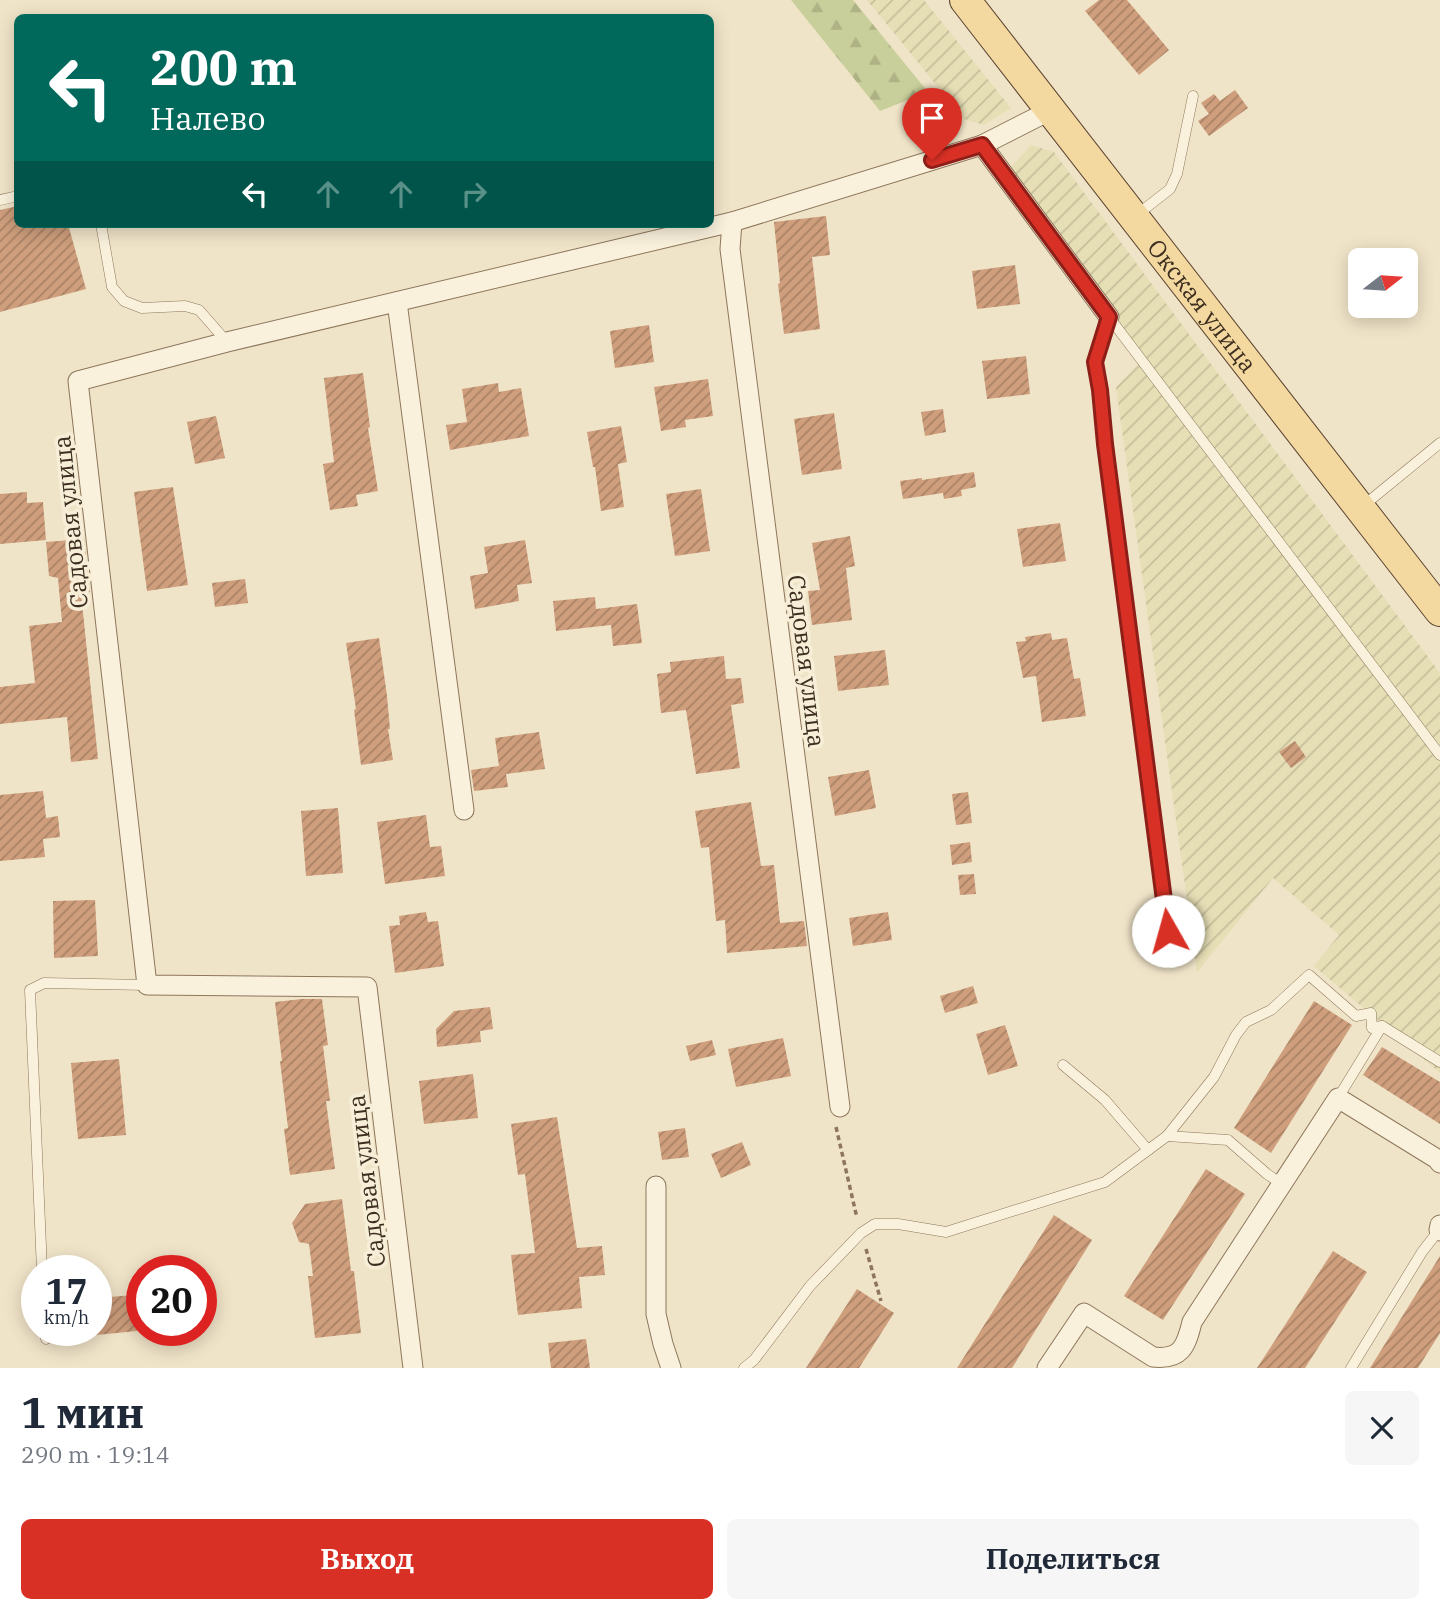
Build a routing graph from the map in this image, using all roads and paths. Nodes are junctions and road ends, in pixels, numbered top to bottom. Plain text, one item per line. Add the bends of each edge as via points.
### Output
1 (965, 0) edge
2 (1194, 96) dead end
3 (1051, 110) junction
4 (982, 145) junction
5 (1134, 217) junction
6 (732, 222) junction
7 (714, 226) edge
8 (103, 228) edge
9 (707, 228) edge
10 (397, 302) junction
11 (1109, 317) junction
12 (227, 342) junction
13 (1440, 443) edge
14 (1360, 508) junction
15 (1440, 611) edge
16 (1440, 755) edge
17 (464, 810) dead end
18 (1168, 931) dead end
19 (147, 985) junction
20 (1382, 1027) junction
21 (1440, 1062) edge
22 (1063, 1065) dead end
23 (1338, 1098) junction
24 (840, 1107) joint
25 (1167, 1136) junction
26 (1148, 1150) junction
27 (1440, 1163) edge
28 (1282, 1184) junction
29 (656, 1186) dead end
30 (1440, 1228) edge
31 (861, 1233) junction
32 (41, 1255) edge
33 (881, 1301) dead end
34 (1159, 1363) edge
35 (413, 1368) edge
36 (671, 1368) edge
37 (744, 1368) edge
38 (1046, 1368) edge
39 (1351, 1368) edge

1 - 3 main road, Окская улица
2 - 5 lane via 1170,189
3 - 4 street, Садовая улица
3 - 5 main road, Окская улица
4 - 6 street, Садовая улица
4 - 11 street
5 - 14 main road, Окская улица
6 - 7 street, Садовая улица
6 - 24 street, Садовая улица via 730,249
8 - 12 lane via 112,287 124,301 142,308 185,306 199,310
9 - 10 street, Садовая улица
10 - 12 street, Садовая улица
10 - 17 street
11 - 16 lane
11 - 18 lane via 1095,362
12 - 19 street, Садовая улица via 78,381
13 - 14 lane
14 - 15 main road, Окская улица
19 - 32 lane via 44,984 30,990
19 - 35 street, Садовая улица via 367,987
20 - 21 lane
20 - 23 lane
20 - 25 lane via 1372,1028 1371,1013 1356,1016 1309,975 1270,1010 1246,1022 1214,1077
22 - 26 lane via 1105,1101
23 - 27 street
23 - 28 street
24 - 31 path via 833,1113
25 - 26 lane
25 - 28 lane via 1228,1140
26 - 31 lane via 1105,1182 946,1232 876,1224
28 - 34 street via 1192,1322 1187,1343 1178,1354
29 - 36 street via 656,1314
30 - 39 lane
31 - 33 path
31 - 37 lane via 810,1286
34 - 38 street via 1084,1313

